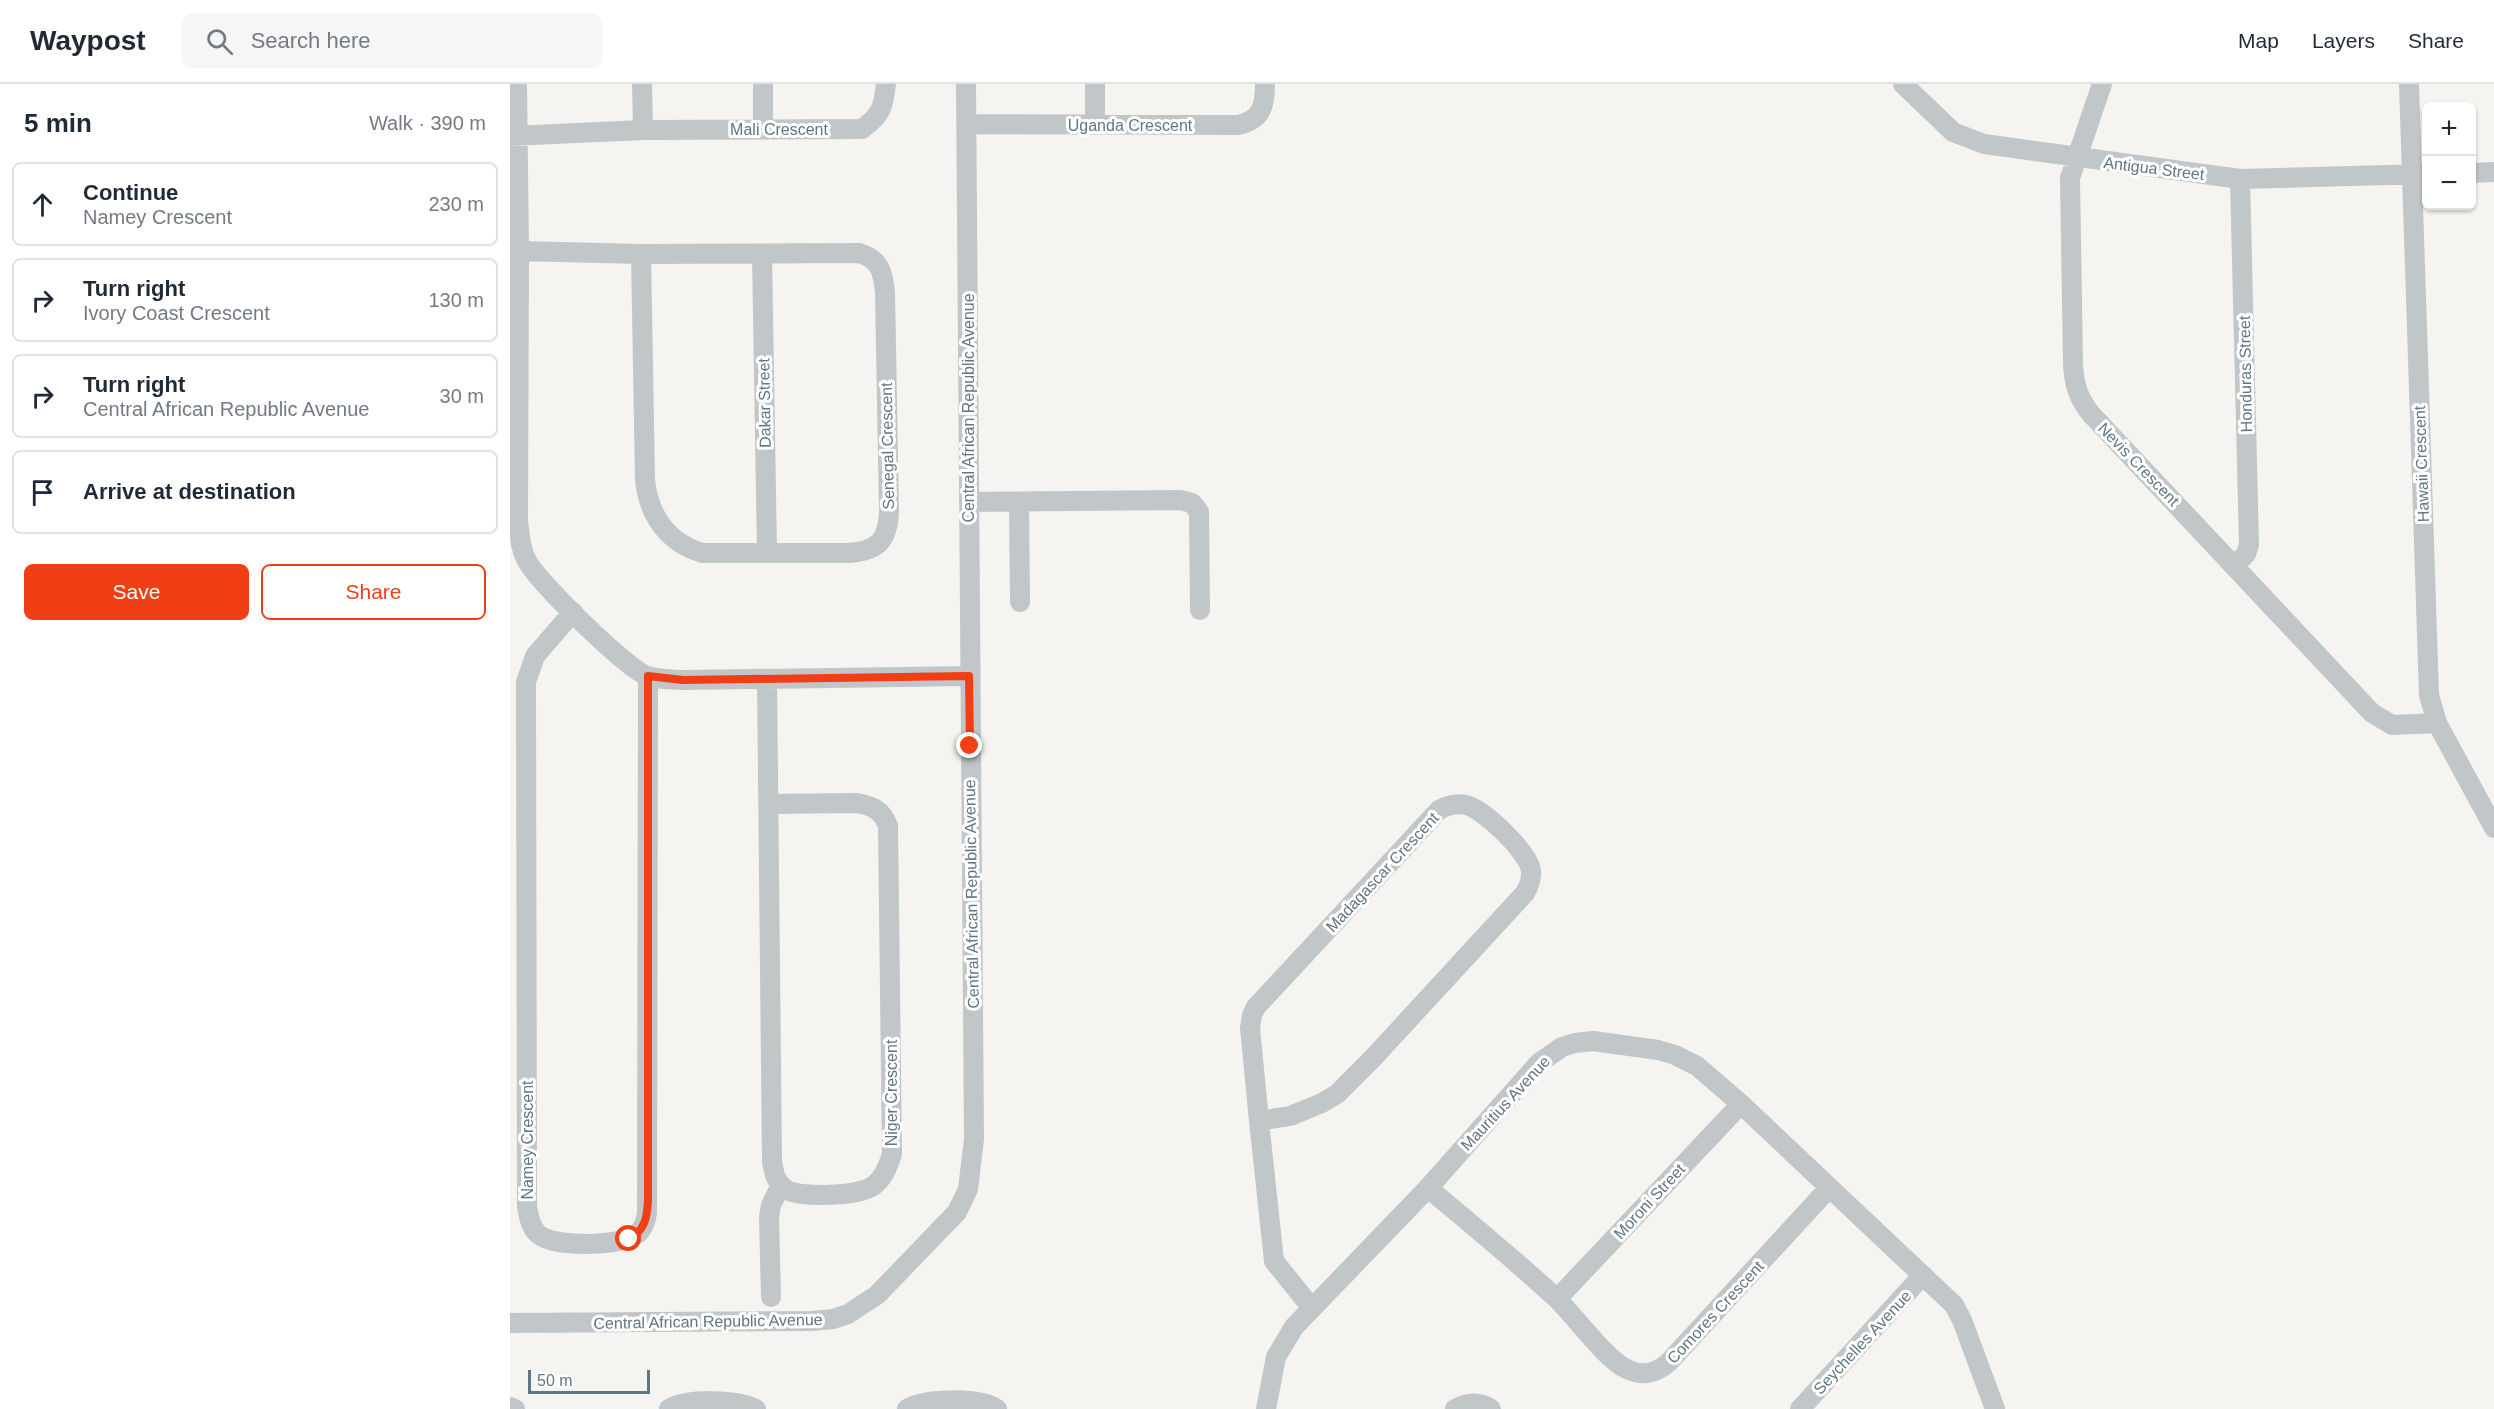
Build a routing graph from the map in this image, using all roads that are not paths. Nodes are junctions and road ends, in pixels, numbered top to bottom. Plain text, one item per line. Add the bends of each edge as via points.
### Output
1 (517, 84) edge
2 (642, 84) edge
3 (763, 84) edge
4 (886, 84) edge
5 (966, 84) edge
6 (1095, 84) edge
7 (1265, 84) edge
8 (1903, 84) edge
9 (2102, 84) edge
10 (2409, 84) edge
11 (967, 124) junction
12 (1095, 124) junction
13 (763, 129) junction
14 (643, 130) junction
15 (514, 136) edge
16 (2077, 158) junction
17 (2494, 172) edge
18 (2476, 173) edge
19 (2420, 174) edge
20 (2241, 179) junction
21 (519, 251) junction
22 (640, 254) junction
23 (762, 254) junction
24 (514, 377) edge
25 (969, 502) junction
26 (1019, 502) junction
27 (766, 552) junction
28 (2235, 565) junction
29 (1020, 602) dead end
30 (1200, 610) dead end
31 (573, 612) junction
32 (648, 676) junction
33 (969, 676) junction
34 (767, 679) junction
35 (2437, 723) junction
36 (769, 804) junction
37 (2494, 828) edge
38 (1742, 1104) junction
39 (1259, 1121) junction
40 (781, 1185) junction
41 (1428, 1188) junction
42 (1829, 1188) junction
43 (1923, 1275) junction
44 (771, 1297) dead end
45 (1557, 1299) junction
46 (1311, 1307) junction
47 (510, 1323) edge
48 (510, 1407) edge
49 (515, 1409) edge
50 (669, 1409) edge
51 (756, 1409) edge
52 (907, 1409) edge
53 (997, 1409) edge
54 (1266, 1409) edge
55 (1455, 1409) edge
56 (1491, 1409) edge
57 (1800, 1409) edge
58 (1995, 1409) edge

1 - 15 street
2 - 14 street
3 - 13 street
4 - 13 street, Mali Crescent via 883,109 862,129
5 - 11 street, Central African Republic Avenue
6 - 12 street
7 - 12 street, Uganda Crescent via 1261,110 1252,121 1238,125
8 - 16 street, Antigua Street via 1945,126 1962,137
9 - 16 street, Nevis Crescent
10 - 19 street, Hawaii Crescent
11 - 12 street, Uganda Crescent
11 - 25 street, Central African Republic Avenue
13 - 14 street, Mali Crescent
14 - 15 street, Mali Crescent
15 - 21 street
16 - 20 street, Antigua Street
16 - 28 street, Nevis Crescent via 2070,178 2076,388 2091,414
17 - 18 street
19 - 20 street, Antigua Street
19 - 35 street, Hawaii Crescent via 2428,688
20 - 28 street, Honduras Street via 2249,545
21 - 22 street, Senegal Crescent
21 - 24 street
22 - 23 street, Senegal Crescent
22 - 27 street, Senegal Crescent via 645,479 649,506 662,525 694,550
23 - 27 street, Dakar Street
23 - 27 street, Senegal Crescent via 859,253 880,267 885,292 889,511 882,540 869,550
24 - 31 street via 520,542 530,566
25 - 26 street
25 - 33 street, Central African Republic Avenue
26 - 29 street
26 - 30 street via 1192,503 1198,512
28 - 35 street, Nevis Crescent via 2380,720 2392,725
31 - 32 street via 618,656
31 - 32 street, Namey Crescent via 535,656 525,682 527,1207 537,1234 554,1241 597,1243 629,1239 639,1233 647,1213
32 - 34 street via 683,680
33 - 34 street
33 - 47 street, Central African Republic Avenue via 974,1139 968,1189 957,1212 877,1295 862,1307 833,1319
34 - 36 street
35 - 37 street, Hawaii Crescent
36 - 40 street via 772,1162
36 - 40 street, Niger Crescent via 868,805 881,811 889,833 889,1165 876,1184 859,1192 794,1193
38 - 41 street, Mauritius Avenue via 1697,1066 1675,1055 1608,1042 1575,1043 1552,1053 1533,1069
38 - 42 street, Mauritius Avenue
38 - 45 street, Moroni Street
39 - 39 street, Madagascar Crescent via 1290,1116 1337,1094 1525,893 1531,875 1527,859 1481,813 1463,804 1439,810 1256,1007 1250,1028
39 - 46 street, Madagascar Crescent via 1274,1261
40 - 44 street via 769,1217
41 - 45 street, Comores Crescent
41 - 46 street, Mauritius Avenue
42 - 43 street, Mauritius Avenue
42 - 45 street, Comores Crescent via 1669,1362 1654,1372 1637,1373 1623,1368
43 - 57 street, Seychelles Avenue
43 - 58 street, Mauritius Avenue via 1958,1311
46 - 54 street, Mauritius Avenue via 1280,1348
48 - 49 street
50 - 51 street via 696,1402 742,1404
52 - 53 street via 923,1402 942,1401 985,1404
55 - 56 street via 1477,1403

